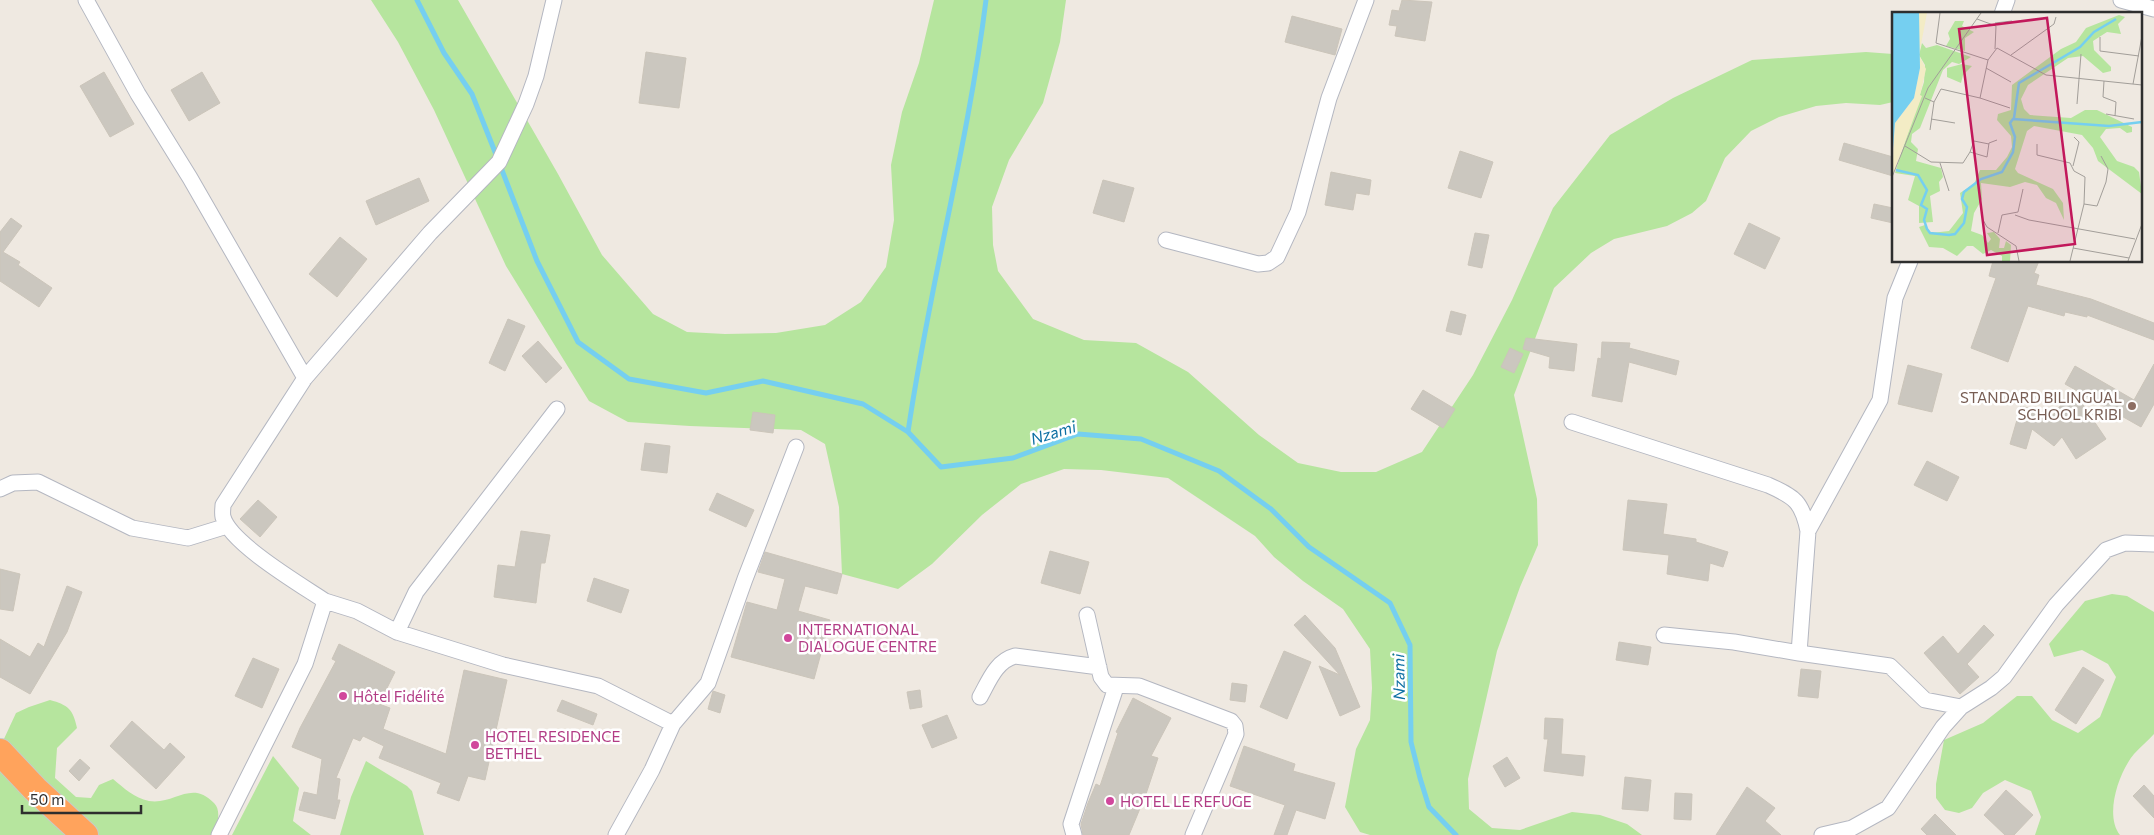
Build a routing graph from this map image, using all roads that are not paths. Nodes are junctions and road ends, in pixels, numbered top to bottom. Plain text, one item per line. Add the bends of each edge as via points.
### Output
1 (86, 0) edge
2 (554, 0) edge
3 (1366, 0) edge
4 (2007, 0) edge
5 (2121, 0) edge
6 (2154, 9) edge
7 (2003, 12) edge
8 (1166, 240) dead end
9 (1910, 262) edge
10 (305, 378) junction
11 (557, 409) dead end
12 (1572, 422) dead end
13 (796, 447) dead end
14 (0, 489) edge
15 (227, 526) junction
16 (1808, 531) junction
17 (2154, 544) edge
18 (324, 601) junction
19 (1087, 615) dead end
20 (397, 632) junction
21 (1664, 635) dead end
22 (1799, 654) junction
23 (1099, 668) junction
24 (1116, 687) junction
25 (980, 697) dead end
26 (1961, 707) junction
27 (673, 724) junction
28 (0, 752) edge
29 (86, 835) edge
30 (219, 835) edge
31 (616, 835) edge
32 (1074, 835) edge
33 (1192, 835) edge
34 (1822, 835) edge

1 - 10 street
2 - 10 street via 536,76 499,162 430,233
3 - 8 street via 1329,98 1298,212 1277,257 1268,263 1258,264
4 - 7 street
5 - 6 street
9 - 16 street via 1895,298 1880,400
10 - 15 street via 223,505
11 - 20 street via 416,592
12 - 16 street via 1790,495 1805,515
13 - 27 street via 708,683
14 - 15 street via 13,483 38,482 132,528 188,538
15 - 18 street via 256,555
16 - 22 street
17 - 26 street via 2125,543 2106,550 2056,605 2004,677
18 - 20 street via 357,611
18 - 30 street via 305,664
19 - 23 street
20 - 27 street via 503,665 598,686
21 - 22 street via 1734,642
22 - 26 street via 1890,666 1926,700
23 - 24 street via 1103,682
23 - 25 street via 1015,656 1000,664
24 - 32 street via 1071,824
24 - 33 street via 1139,686 1231,721 1235,726 1236,734
26 - 34 street via 1943,727 1888,808 1852,828
27 - 31 street
28 - 29 highway

